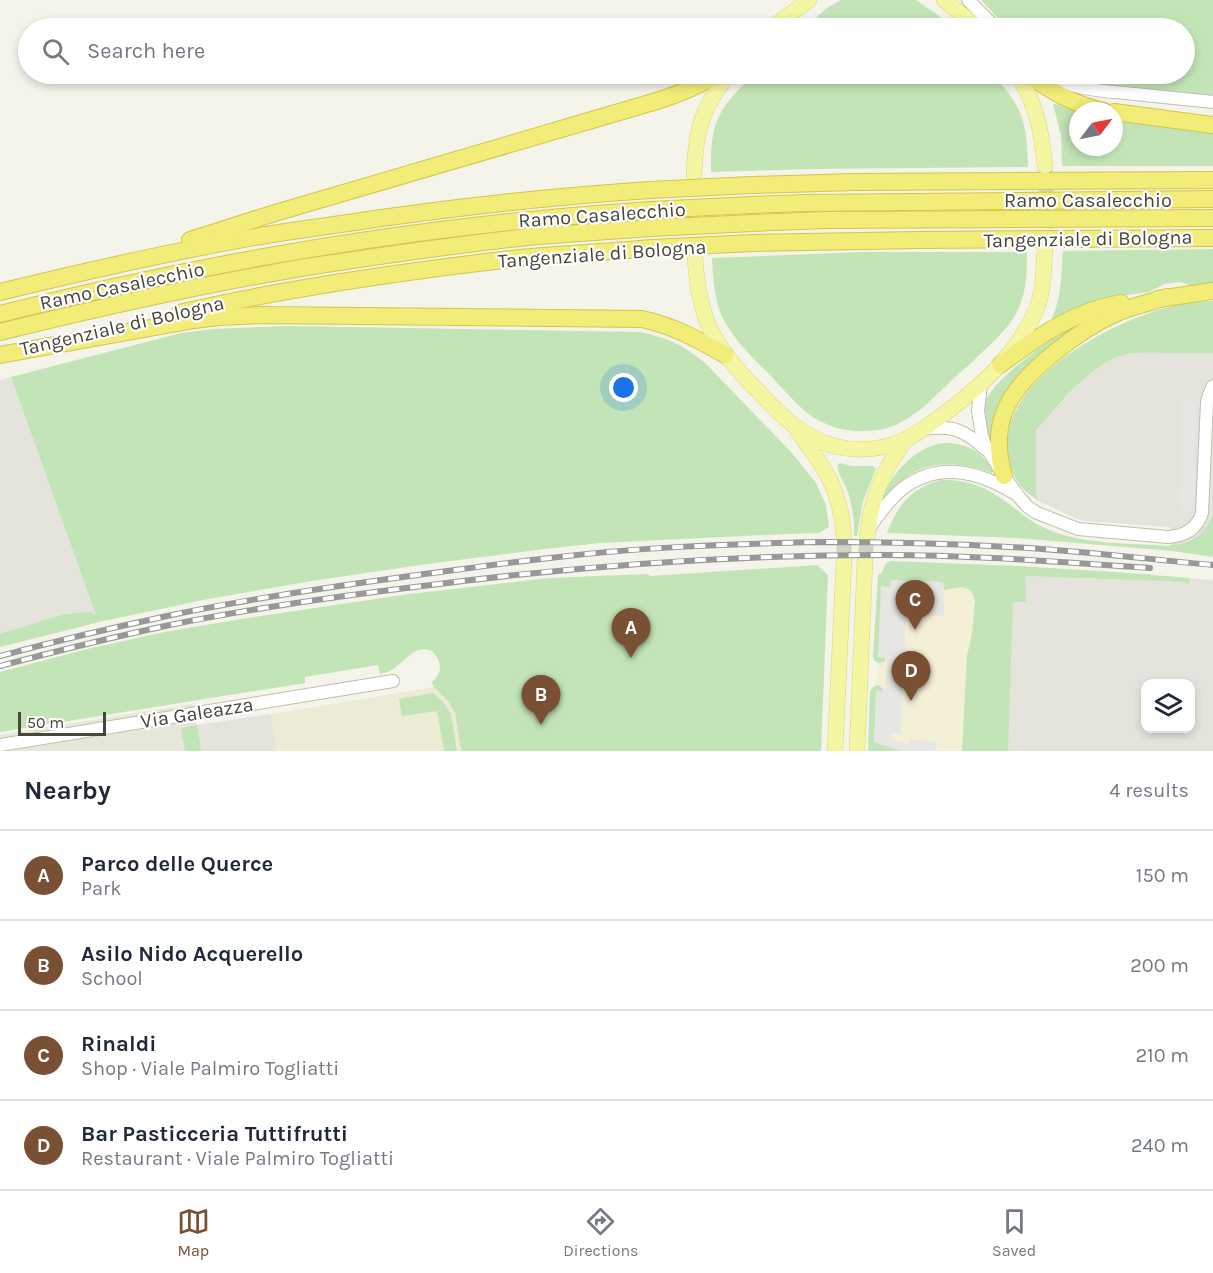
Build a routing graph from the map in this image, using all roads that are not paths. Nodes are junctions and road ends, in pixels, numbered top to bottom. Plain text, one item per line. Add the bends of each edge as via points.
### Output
1 (809, 0) edge
2 (944, 0) edge
3 (958, 3) edge
4 (785, 18) edge
5 (970, 18) edge
6 (981, 18) edge
7 (700, 84) edge
8 (722, 84) edge
9 (1023, 84) edge
10 (1042, 84) edge
11 (1070, 84) edge
12 (1072, 102) edge
13 (1213, 102) edge
14 (1123, 113) edge
15 (1213, 124) edge
16 (1045, 166) tunnel mouth
17 (694, 173) dead end
18 (1213, 180) edge
19 (1213, 199) edge
20 (1213, 218) edge
21 (1213, 238) edge
22 (1045, 251) tunnel mouth
23 (695, 258) dead end
24 (108, 266) junction
25 (1213, 291) edge
26 (0, 292) edge
27 (1167, 297) junction
28 (0, 314) edge
29 (0, 332) edge
30 (0, 354) edge
31 (725, 355) junction
32 (1000, 365) junction
33 (981, 384) junction
34 (1213, 386) edge
35 (793, 424) junction
36 (924, 429) junction
37 (906, 439) junction
38 (989, 453) junction
39 (1004, 476) junction
40 (1019, 497) junction
41 (868, 533) joint
42 (844, 536) tunnel mouth
43 (844, 560) tunnel mouth
44 (865, 560) tunnel mouth
45 (393, 681) dead end
46 (0, 745) edge
47 (835, 751) edge
48 (857, 751) edge

1 - 4 main road
2 - 3 main road
3 - 5 main road
3 - 6 street
7 - 24 highway via 660,100
8 - 17 main road via 702,117
9 - 16 main road via 1036,110
10 - 12 highway
11 - 13 street
14 - 15 highway
18 - 24 highway, bridge via 867,182 596,194 379,218
19 - 28 highway, Ramo Casalecchio, bridge via 818,202 576,214 319,248 160,277
20 - 29 highway, Ramo Casalecchio, bridge via 838,220 537,237 307,267
21 - 30 highway, Tangenziale di Bologna, bridge via 753,243 511,260 284,291
22 - 32 main road via 1037,308
23 - 31 main road via 703,313
24 - 26 highway
25 - 27 highway
27 - 32 highway via 1105,307 1074,317
27 - 39 highway via 1095,324 1025,379 1006,407 1000,429 999,454
30 - 31 highway via 194,320 261,315 642,319 680,330
31 - 35 main road
32 - 33 main road
33 - 36 main road
33 - 38 street via 978,411
34 - 40 street via 1207,402 1204,506 1191,530 1167,537 1077,529 1037,513
35 - 37 main road via 832,446 878,448
35 - 42 main road via 832,485
36 - 37 main road
36 - 38 street via 958,430
37 - 41 main road via 881,482
38 - 39 street
39 - 40 street
40 - 41 street via 969,473 936,473 902,489
43 - 47 main road
44 - 48 main road
45 - 46 street, Via Galeazza

